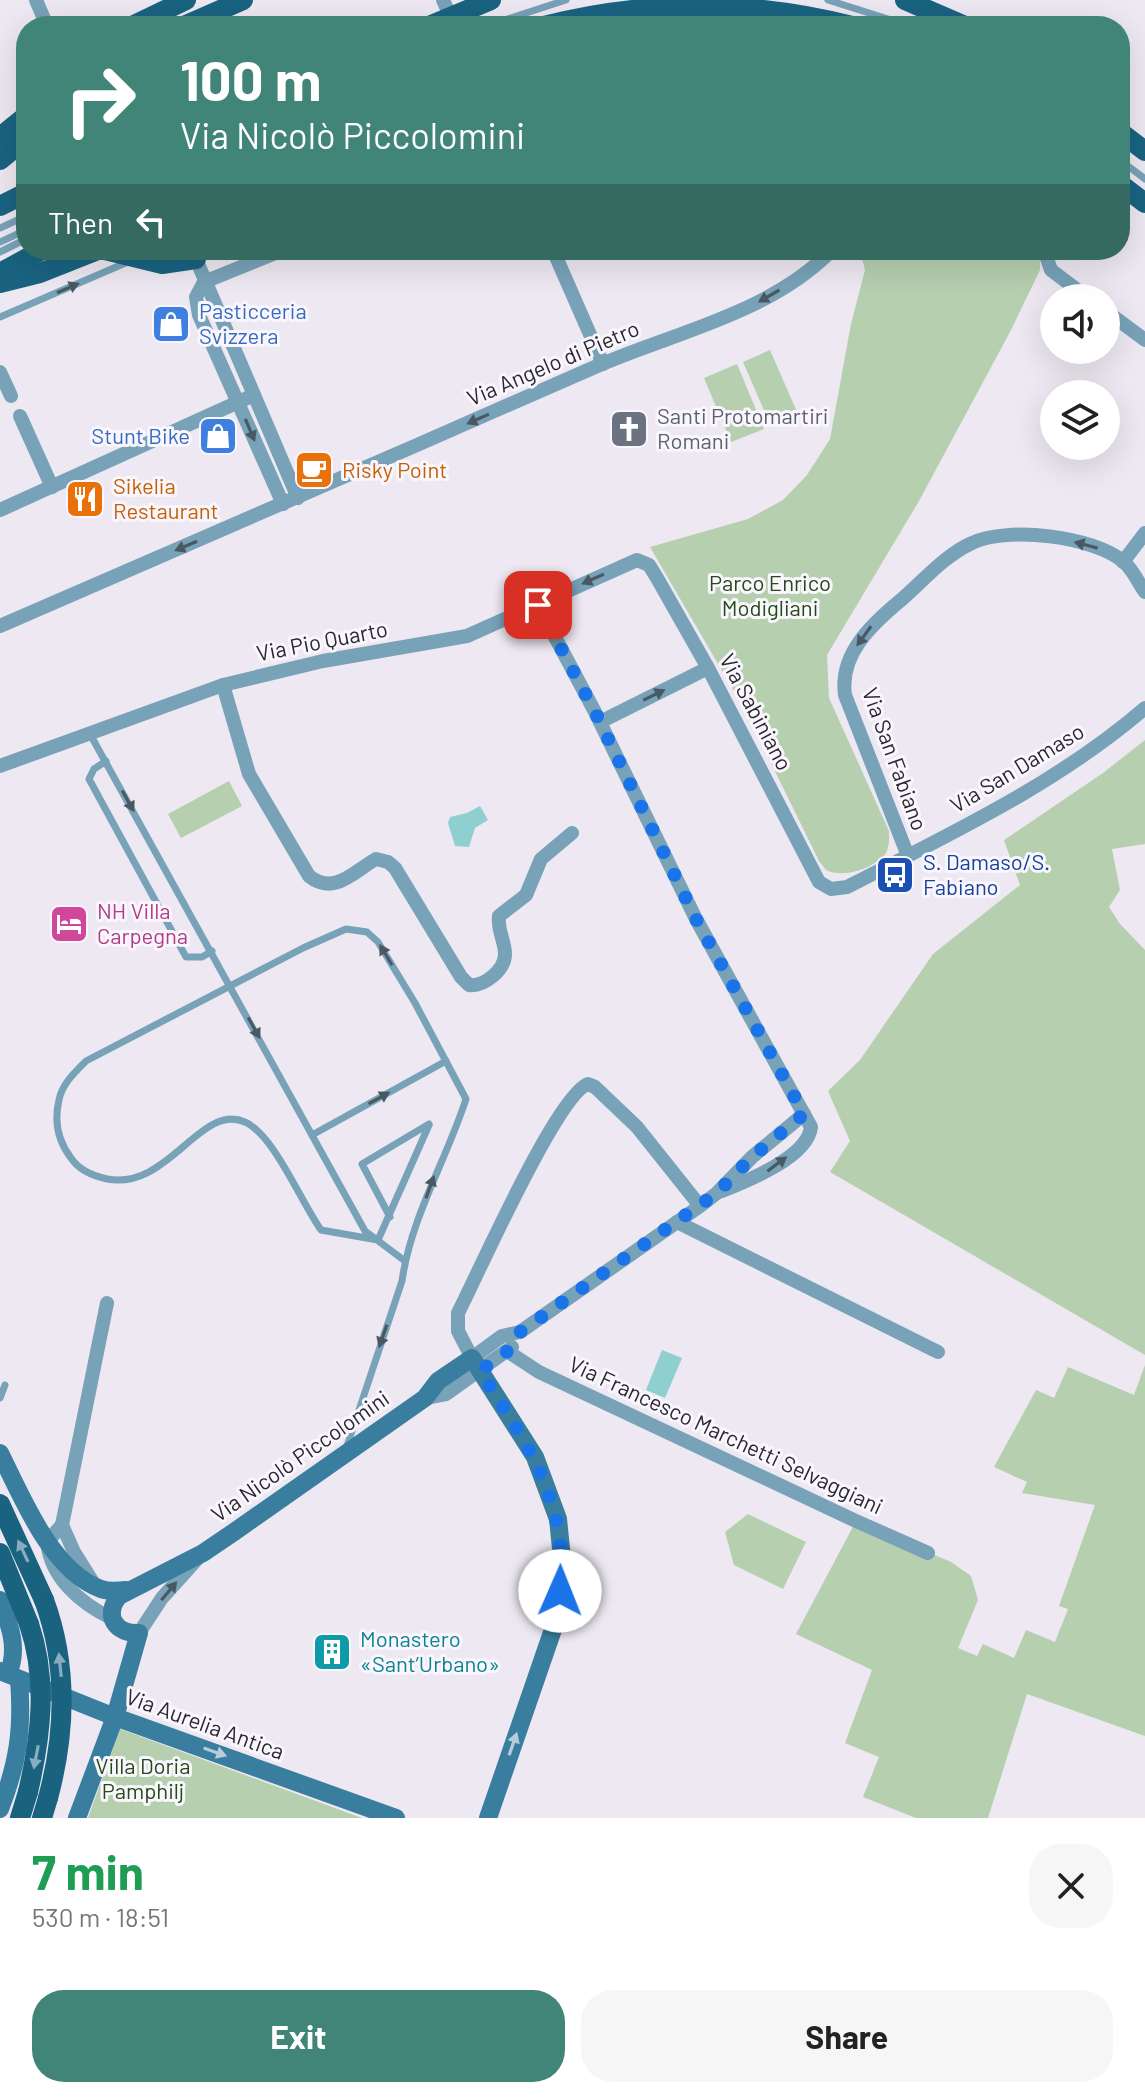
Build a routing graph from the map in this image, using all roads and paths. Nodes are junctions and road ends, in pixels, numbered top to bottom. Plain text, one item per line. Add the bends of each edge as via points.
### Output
1 (186, 0) edge
2 (243, 0) edge
3 (491, 0) edge
4 (566, 0) edge
5 (828, 0) edge
6 (905, 0) edge
7 (450, 14) edge
8 (153, 16) edge
9 (207, 16) edge
10 (517, 16) edge
11 (585, 16) edge
12 (804, 16) edge
13 (878, 16) edge
14 (942, 16) edge
15 (15, 127) edge
16 (0, 160) edge
17 (24, 260) edge
18 (73, 260) edge
19 (131, 260) edge
20 (147, 260) edge
21 (180, 260) edge
22 (196, 260) edge
23 (259, 260) edge
24 (557, 260) edge
25 (820, 260) edge
26 (1048, 260) edge
27 (0, 273) edge
28 (204, 282) junction
29 (0, 283) edge
30 (1070, 284) edge
31 (0, 317) edge
32 (1120, 321) edge
33 (1145, 340) edge
34 (603, 364) junction
35 (0, 372) edge
36 (254, 395) junction
37 (11, 396) dead end
38 (238, 403) junction
39 (20, 416) dead end
40 (52, 487) junction
41 (298, 498) junction
42 (283, 504) junction
43 (0, 510) edge
44 (1145, 533) edge
45 (1123, 562) junction
46 (649, 565) joint
47 (1145, 592) edge
48 (538, 605) junction
49 (0, 626) edge
50 (708, 668) junction
51 (223, 685) junction
52 (1145, 708) edge
53 (600, 722) junction
54 (90, 733) junction
55 (106, 761) junction
56 (0, 766) edge
57 (572, 833) dead end
58 (908, 856) junction
59 (819, 882) joint
60 (212, 951) junction
61 (231, 987) junction
62 (446, 1061) junction
63 (804, 1114) junction
64 (312, 1135) junction
65 (717, 1193) junction
66 (700, 1206) junction
67 (390, 1217) junction
68 (677, 1222) junction
69 (378, 1240) junction
70 (405, 1261) junction
71 (107, 1303) dead end
72 (520, 1332) junction
73 (507, 1351) junction
74 (938, 1352) dead end
75 (476, 1364) junction
76 (5, 1385) dead end
77 (0, 1398) edge
78 (0, 1453) edge
79 (344, 1455) junction
80 (0, 1504) edge
81 (62, 1525) junction
82 (47, 1542) junction
83 (0, 1553) edge
84 (203, 1553) junction
85 (928, 1553) dead end
86 (95, 1586) junction
87 (126, 1590) junction
88 (0, 1600) edge
89 (111, 1618) junction
90 (139, 1633) junction
91 (9, 1675) edge
92 (115, 1717) junction
93 (38, 1795) junction
94 (0, 1809) edge
95 (20, 1818) edge
96 (42, 1818) edge
97 (77, 1818) edge
98 (396, 1818) edge
99 (488, 1818) edge

1 - 8 main road
2 - 9 main road
3 - 7 main road
4 - 10 lane
5 - 13 lane
6 - 14 main road
11 - 12 main road via 686,3
15 - 16 main road
17 - 27 main road
18 - 29 main road
31 -> 19 lane
20 - 21 main road
22 - 28 street
23 - 28 street
24 - 34 street
25 -> 34 street, Via Angelo di Pietro via 756,304
26 - 30 street via 1051,270
28 - 36 street
28 - 38 street via 197,292 197,309
32 - 33 street
34 -> 41 street, Via Angelo di Pietro
35 - 37 street
36 - 38 street
36 - 41 street
38 - 40 street
38 -> 42 street
39 - 40 street
40 - 43 street
41 - 42 street, Via Angelo di Pietro
42 -> 49 street, Via Angelo di Pietro
44 - 45 street
45 - 47 street, Via San Fabiano
45 -> 58 street, Via San Fabiano via 1096,547 1048,537 1017,534 977,541 956,552 863,636 847,668 844,688
46 -> 48 street, Via Pio Quarto via 637,560
46 - 50 street, Via Sabiniano
48 - 51 street, Via Pio Quarto via 467,636
48 - 53 street
53 -> 50 street
50 - 59 street, Via Sabiniano
51 - 54 street, Via Pio Quarto
51 - 57 street via 249,774 309,876 321,884 336,884 376,859 388,862 469,985 490,980 504,961 499,916 526,895 541,859
52 - 58 street, Via San Damaso via 1045,781
53 - 63 street via 696,919
54 - 55 lane
54 - 56 street, Via Pio Quarto
55 -> 60 lane
55 - 60 lane via 89,779 178,944 186,957
58 - 59 street, Via San Damaso via 840,889
60 - 61 lane
62 -> 61 lane via 378,942 367,932 346,929
61 -> 64 lane
61 - 69 lane via 86,1061 72,1075 59,1100 57,1127 67,1152 91,1175 135,1179 160,1167 212,1123 227,1117 245,1122 270,1144 321,1230
64 -> 62 lane
70 -> 62 lane via 466,1099
63 - 65 street, Via Nicolò Piccolomini
65 -> 63 street, Via Nicolò Piccolomini via 762,1176 803,1145 811,1130
64 - 69 lane via 365,1231
65 - 66 street, Via Nicolò Piccolomini
66 - 68 street, Via Nicolò Piccolomini
66 - 75 street via 637,1127 595,1087 584,1084 552,1123 458,1313 458,1331
67 - 67 lane via 362,1164 429,1124 424,1137
67 - 69 lane
68 - 72 street, Via Nicolò Piccolomini
68 - 74 street
69 - 70 lane
70 -> 79 lane
71 - 81 street
72 - 73 street, Via Nicolò Piccolomini
72 - 75 street, Via Nicolò Piccolomini via 502,1336
73 - 75 street, Via Nicolò Piccolomini
73 - 85 street, Via Francesco Marchetti Selvaggiani via 539,1372
75 - 79 main road, Via Nicolò Piccolomini via 438,1381 425,1398
99 -> 75 main road via 558,1615 563,1568 558,1519 535,1457
76 - 77 lane
78 - 82 main road
79 - 84 main road, Via Nicolò Piccolomini
93 -> 80 main road, bridge via 58,1758 62,1691 57,1641
81 - 82 street
81 - 86 street
82 - 86 main road
82 - 89 street via 53,1567 66,1584
83 -> 93 main road, bridge via 29,1624 40,1670
84 - 87 main road, Via Nicolò Piccolomini
90 -> 84 street
86 - 87 main road
87 - 89 main road via 114,1602
88 - 91 main road via 14,1648
89 - 90 main road via 121,1631
90 - 92 main road
91 - 92 main road, Via Aurelia Antica
91 - 94 main road via 22,1710 18,1757
92 - 97 main road
92 -> 98 main road, Via Aurelia Antica
93 - 95 main road
93 - 96 main road

